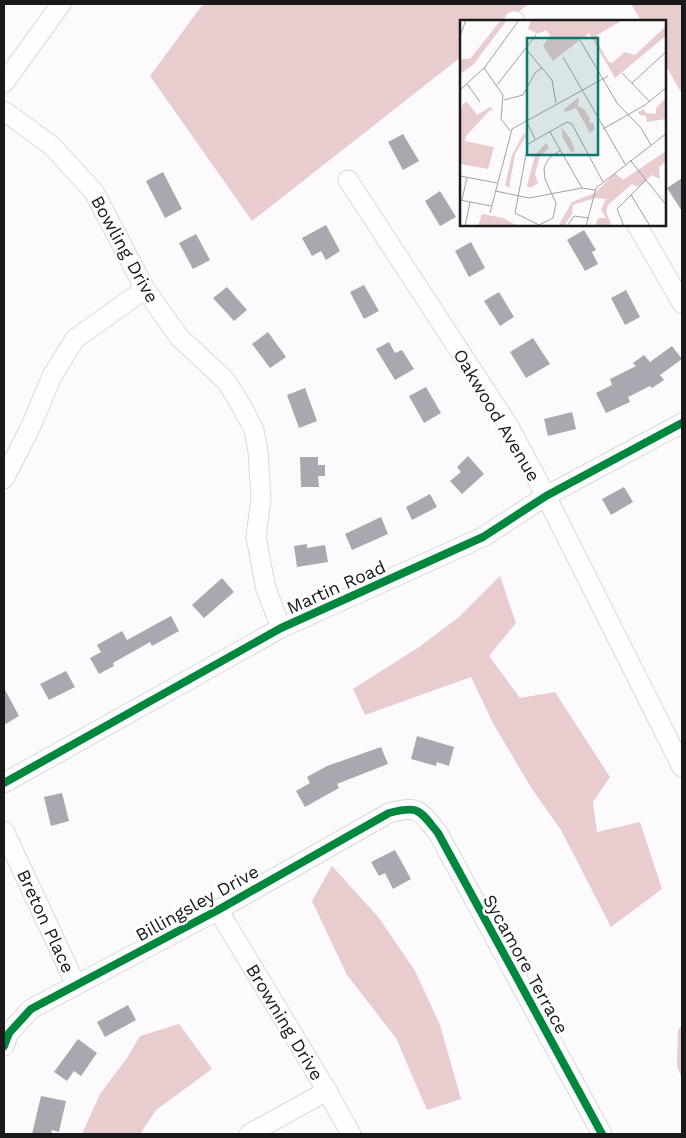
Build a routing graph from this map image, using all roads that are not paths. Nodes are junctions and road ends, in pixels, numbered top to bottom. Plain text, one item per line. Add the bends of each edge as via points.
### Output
1 (61, 4) edge
2 (4, 83) edge
3 (4, 111) edge
4 (348, 180) dead end
5 (638, 226) edge
6 (144, 289) junction
7 (682, 303) edge
8 (682, 423) edge
9 (4, 479) edge
10 (546, 496) junction
11 (281, 628) junction
12 (682, 767) edge
13 (4, 783) edge
14 (420, 811) joint
15 (4, 831) edge
16 (218, 910) junction
17 (76, 984) junction
18 (4, 1046) edge
19 (327, 1090) junction
20 (249, 1134) edge
21 (351, 1134) edge
22 (602, 1134) edge

1 - 2 street
3 - 6 street, Bowling Drive via 52,146 94,192
4 - 10 street, Oakwood Avenue via 508,425
5 - 7 street
6 - 9 street via 75,339 52,376
6 - 11 street, Bowling Drive via 179,337 226,381 254,430 261,472 256,537 266,589
8 - 10 street, Martin Road
10 - 11 street, Martin Road via 483,537
10 - 12 street, Oakwood Avenue
11 - 13 street, Martin Road
14 - 16 street, Billingsley Drive via 410,809 388,813
14 - 22 street, Sycamore Terrace via 438,833
15 - 17 street, Breton Place
16 - 17 street, Billingsley Drive
16 - 19 street, Browning Drive
17 - 18 street, Billingsley Drive via 31,1010 9,1033
19 - 20 street
19 - 21 street, Browning Drive

